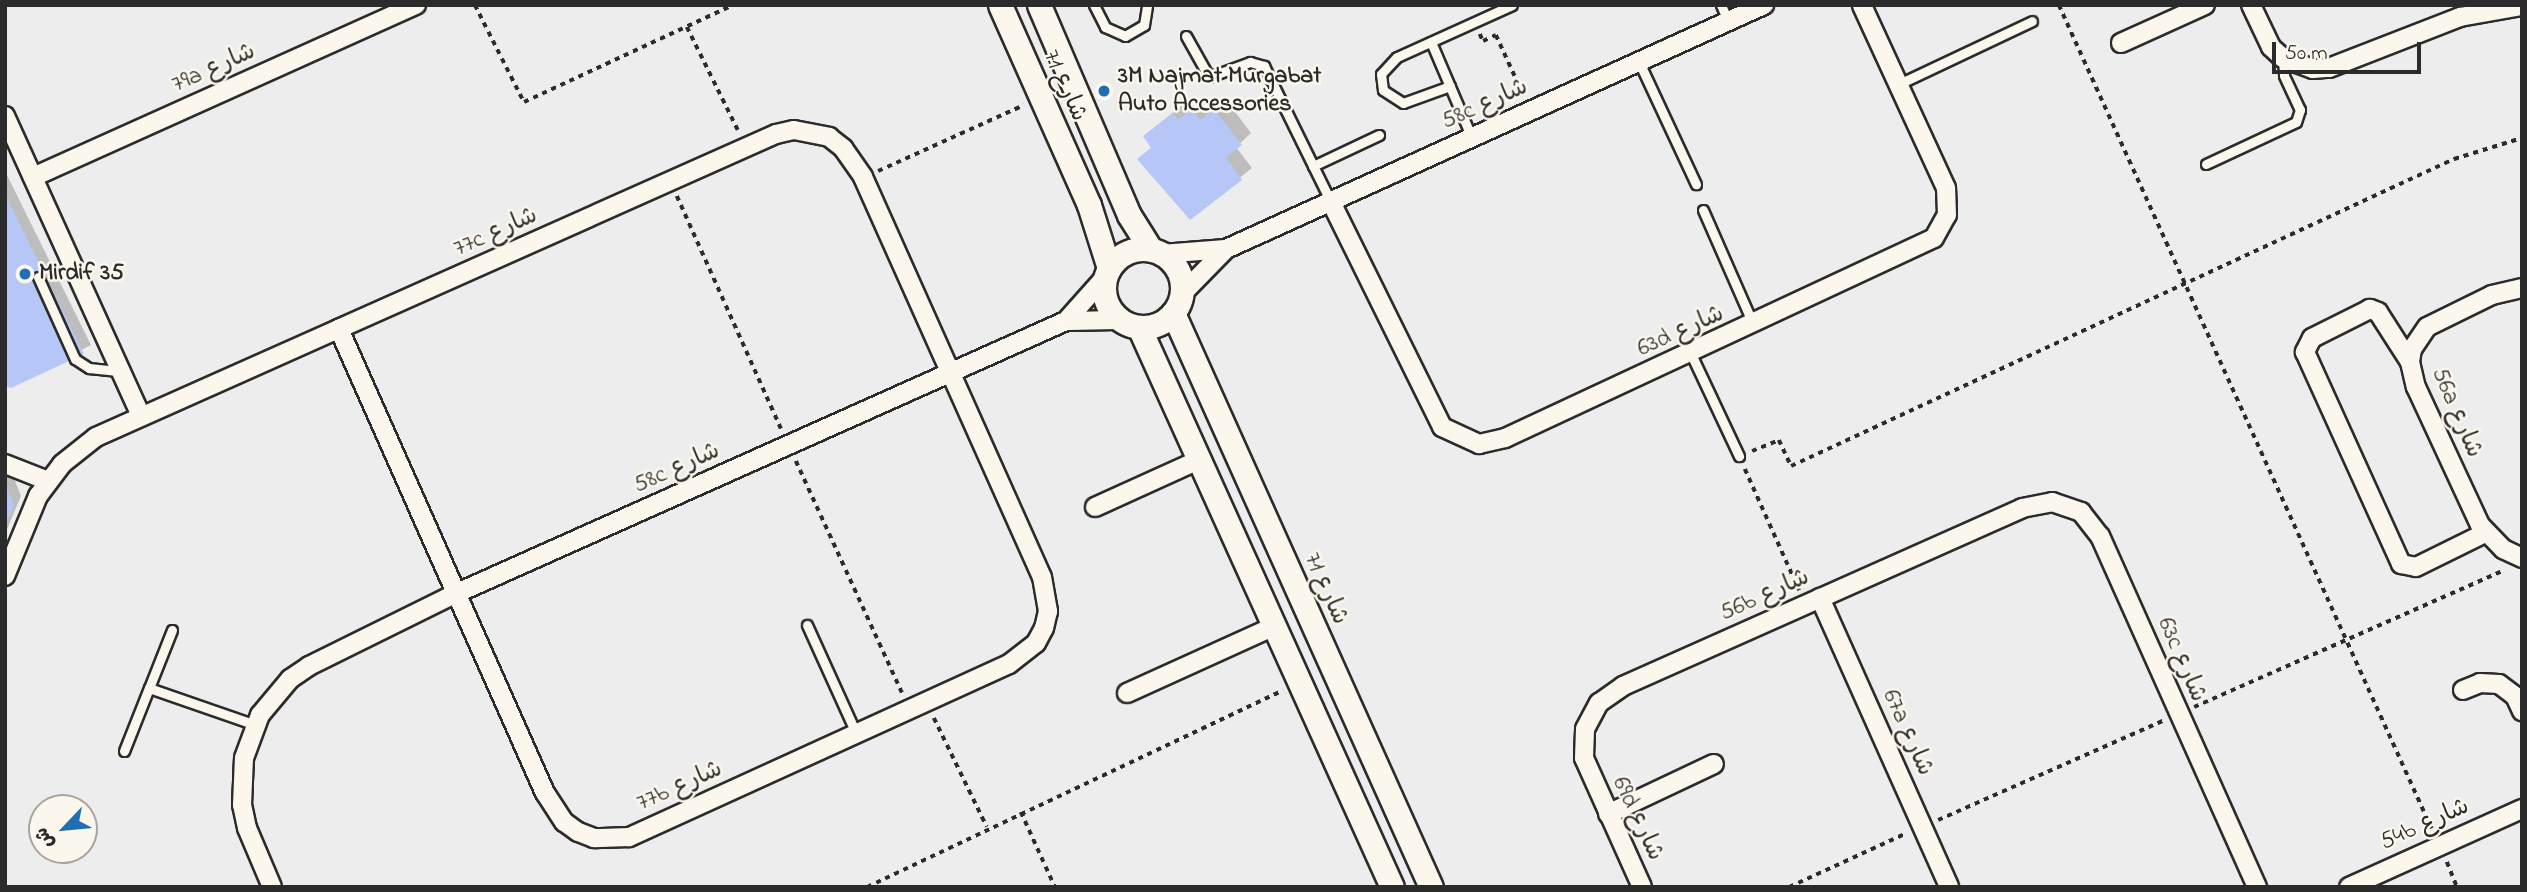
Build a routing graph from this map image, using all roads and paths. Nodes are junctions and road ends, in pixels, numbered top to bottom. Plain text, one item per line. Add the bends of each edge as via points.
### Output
1 (416, 5) edge
2 (475, 5) edge
3 (733, 5) edge
4 (1000, 5) edge
5 (1039, 5) edge
6 (1094, 5) edge
7 (1147, 5) edge
8 (1512, 5) edge
9 (1764, 5) edge
10 (1862, 5) edge
11 (2059, 5) edge
12 (2205, 5) edge
13 (2251, 5) edge
14 (2522, 6) edge
15 (2480, 9) edge
16 (380, 12) edge
17 (1725, 13) edge
18 (2032, 21) dead end
19 (1475, 22) junction
20 (687, 26) junction
21 (1186, 36) dead end
22 (1431, 42) junction
23 (2121, 43) dead end
24 (2283, 58) junction
25 (1639, 62) junction
26 (1899, 84) junction
27 (1450, 86) junction
28 (1041, 97) junction
29 (1523, 115) junction
30 (5, 116) edge
31 (1379, 135) dead end
32 (1472, 138) junction
33 (2522, 138) edge
34 (747, 148) junction
35 (2206, 164) dead end
36 (1313, 166) junction
37 (33, 177) junction
38 (863, 177) junction
39 (1696, 184) dead end
40 (1331, 202) junction
41 (1703, 211) dead end
42 (1226, 249) junction
43 (1156, 252) junction
44 (1107, 272) junction
45 (38, 277) dead end
46 (2186, 287) junction
47 (2522, 288) edge
48 (1177, 304) junction
49 (1066, 321) junction
50 (1130, 323) junction
51 (1754, 326) junction
52 (339, 330) junction
53 (1691, 354) junction
54 (2410, 362) junction
55 (121, 371) junction
56 (951, 373) junction
57 (141, 416) junction
58 (1739, 456) junction
59 (1200, 459) junction
60 (5, 464) edge
61 (48, 481) junction
62 (1095, 507) dead end
63 (2022, 508) joint
64 (2486, 533) junction
65 (2516, 563) edge
66 (5, 576) edge
67 (455, 594) junction
68 (1812, 602) junction
69 (807, 625) dead end
70 (1275, 626) junction
71 (172, 630) dead end
72 (2348, 639) junction
73 (1301, 682) junction
74 (149, 688) junction
75 (2463, 690) dead end
76 (1127, 693) dead end
77 (927, 703) junction
78 (2522, 711) edge
79 (2178, 715) junction
80 (256, 725) junction
81 (857, 734) junction
82 (124, 751) dead end
83 (1714, 764) dead end
84 (1588, 772) joint
85 (2522, 809) edge
86 (1021, 811) junction
87 (1608, 814) junction
88 (987, 827) junction
89 (1922, 827) junction
90 (2440, 846) junction
91 (272, 887) edge
92 (867, 887) edge
93 (1055, 887) edge
94 (1392, 887) edge
95 (1431, 887) edge
96 (1642, 887) edge
97 (1789, 887) edge
98 (1949, 887) edge
99 (2257, 887) edge
100 (2349, 887) edge
101 (2457, 887) edge

1 - 16 street, 79a شارع
2 - 20 path via 524,102
3 - 20 path
4 - 28 street, شارع 71
5 - 43 street, شارع 71 via 1129,215
6 - 7 lane via 1105,27 1125,36 1144,25
8 - 19 lane
9 - 17 street, 58c شارع
10 - 26 street, 63d شارع
11 - 46 path
12 - 23 street
13 - 24 street via 2272,47
14 - 15 street
15 - 24 street via 2329,68 2313,69
16 - 37 street, 79a شارع
17 - 25 street, 58c شارع
18 - 26 lane
19 - 22 lane
19 - 29 path via 1483,41 1496,35 1523,95 1516,98
20 - 34 path
21 - 36 lane via 1209,77 1250,62 1264,66
22 - 27 lane
22 - 27 lane via 1390,61 1381,75 1383,90 1403,103
24 - 35 lane via 2284,75 2298,103 2296,122
25 - 29 street, 58c شارع
25 - 39 lane
26 - 51 street, 63d شارع via 1946,188 1942,227 1911,253
27 - 32 lane
28 - 38 path
28 - 44 street, شارع 71 via 1089,205
29 - 32 street, 58c شارع
30 - 37 street
31 - 36 lane
32 - 40 street, 58c شارع
33 - 46 path via 2454,159
34 - 38 street, 77c شارع via 776,134 811,131 843,148
34 - 52 street, 77c شارع
36 - 40 lane
37 - 55 street
38 - 56 street, 77c شارع
40 - 42 street, 58c شارع
40 - 53 street, 63d شارع via 1434,416 1465,442 1505,438
41 - 51 lane
42 - 43 street, 58c شارع
42 - 48 street, 58c شارع
43 - 44 street via 1132,251
43 - 48 street via 1175,267
44 - 49 street, 58c شارع
44 - 50 street via 1105,296
45 - 55 lane via 75,359 89,368
46 - 58 path via 1791,466 1779,440
46 - 72 path
47 - 54 street, 56a شارع via 2485,298 2427,327 2412,349
48 - 50 street via 1158,324
48 - 95 street, شارع 71
49 - 50 street, 58c شارع
49 - 56 street, 58c شارع
50 - 59 street
51 - 53 street, 63d شارع
52 - 57 street, 77c شارع
52 - 67 street, 77b شارع
53 - 58 lane
54 - 64 street, 56a شارع via 2416,387
54 - 64 street via 2378,312 2370,309 2312,338 2305,352 2401,564 2416,567
55 - 57 street
56 - 67 street, 58c شارع
56 - 77 street, 77b شارع via 1042,577 1048,611 1036,643 1024,655
57 - 61 street, 77c شارع via 78,450
58 - 68 path
59 - 62 street
59 - 70 street
60 - 61 street
61 - 66 street, 77c شارع
63 - 68 street, 56b شارع
63 - 79 street, 63c شارع via 2044,503 2067,505 2092,523
64 - 65 street, 56a شارع
65 - 72 path
67 - 80 street, 58c شارع via 309,666 274,696
67 - 81 street, 77b شارع via 553,808 571,827 594,838 629,837
68 - 84 street, 56b شارع via 1610,693 1585,729
68 - 89 street, 67a شارع
69 - 81 lane
70 - 73 street
70 - 76 street
71 - 74 lane
72 - 79 path
72 - 90 path
73 - 86 path
73 - 94 street
74 - 80 lane
74 - 82 lane
75 - 78 street via 2480,683 2499,684 2515,696
77 - 81 street, 77b شارع
77 - 88 path
79 - 89 path
79 - 99 street, 63c شارع
80 - 91 street, 58c شارع via 244,758 242,805
83 - 87 street
84 - 87 street, 69d شارع
85 - 90 street, 54b شارع
86 - 88 path
86 - 93 path
87 - 96 street, 69d شارع
88 - 92 path
89 - 97 path
89 - 98 street, 67a شارع
90 - 100 street, 54b شارع
90 - 101 path

